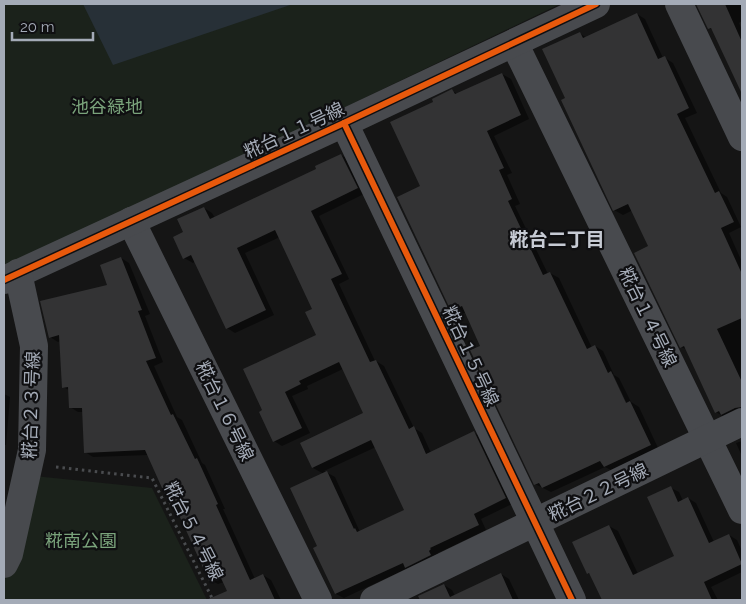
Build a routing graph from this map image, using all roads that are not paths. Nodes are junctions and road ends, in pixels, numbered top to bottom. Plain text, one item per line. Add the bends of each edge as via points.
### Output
1 (596, 4) edge
2 (679, 4) edge
3 (514, 43) junction
4 (344, 123) junction
5 (739, 123) edge
6 (131, 221) junction
7 (11, 276) edge
8 (742, 422) edge
9 (707, 439) junction
10 (742, 510) edge
11 (534, 523) junction
12 (4, 564) edge
13 (318, 600) edge
14 (374, 600) edge
15 (572, 600) edge

1 - 3 street, 糀台１１号線
2 - 5 street
3 - 4 street, 糀台１１号線
3 - 9 street, 糀台１４号線
4 - 6 street, 糀台１１号線
4 - 11 street, 糀台１５号線
6 - 7 street, 糀台１１号線
6 - 13 street, 糀台１６号線
7 - 12 street, 糀台２３号線 via 34,346 32,450
8 - 9 street, 糀台２２号線
9 - 10 street, 糀台１４号線
9 - 11 street, 糀台２２号線
11 - 14 street, 糀台２２号線
11 - 15 street, 糀台１５号線

